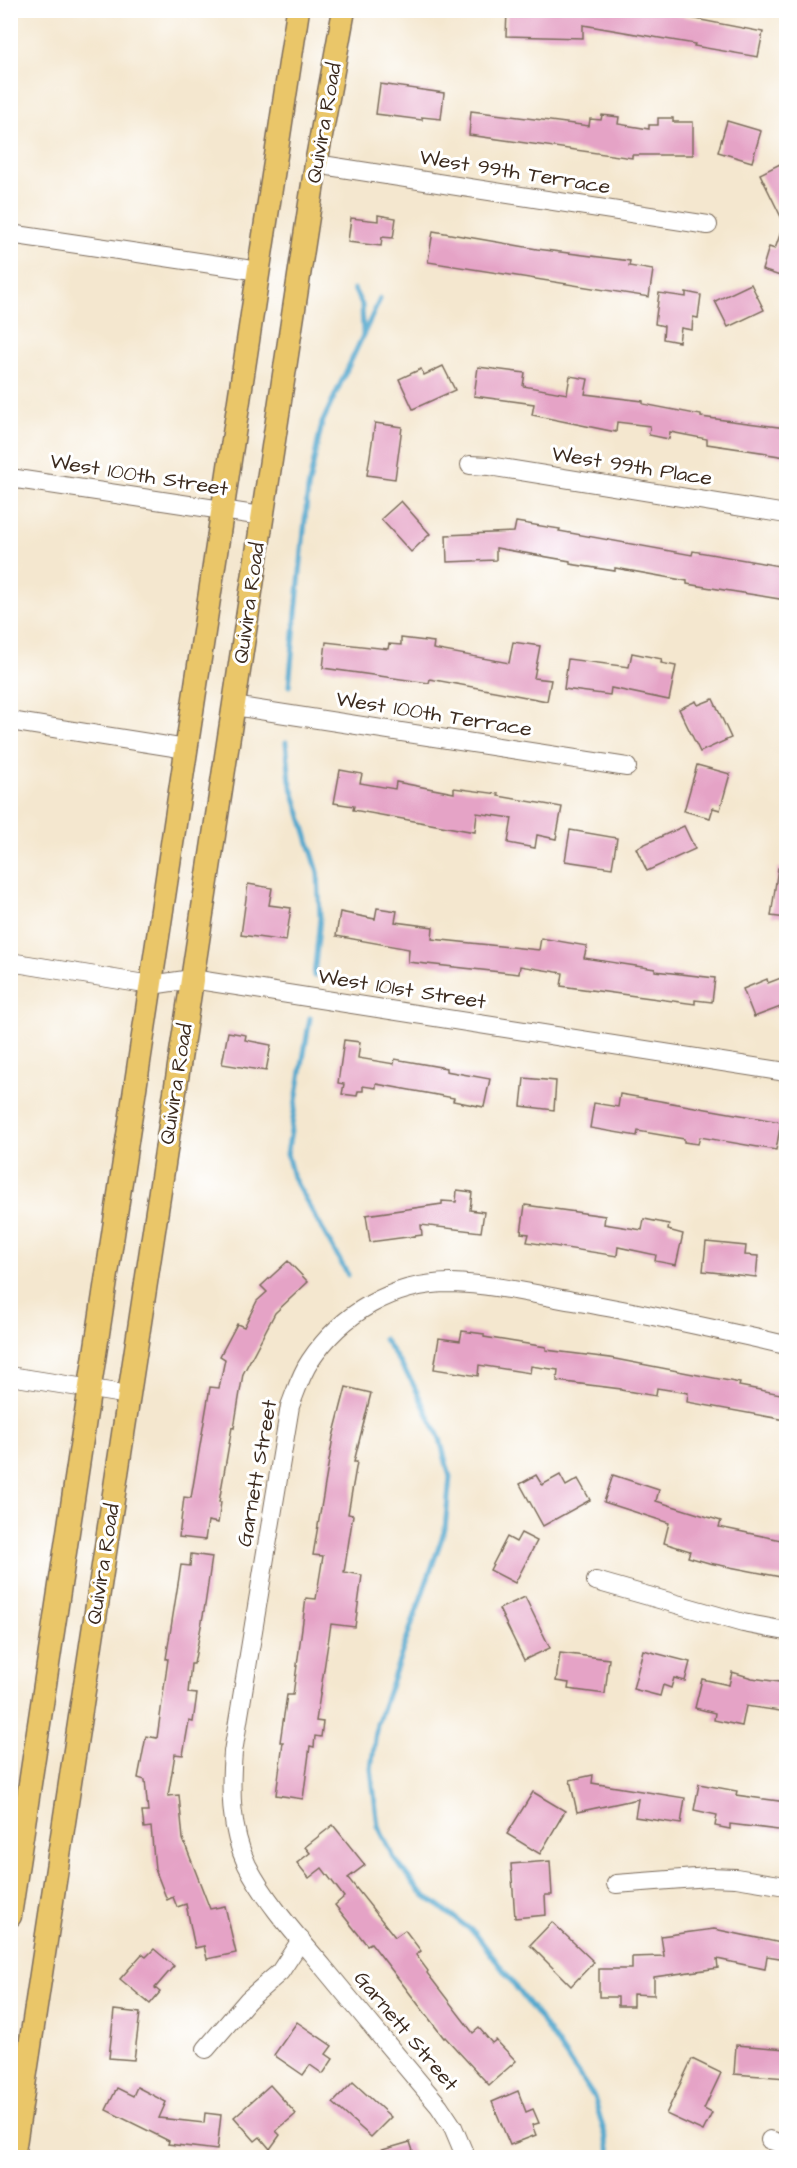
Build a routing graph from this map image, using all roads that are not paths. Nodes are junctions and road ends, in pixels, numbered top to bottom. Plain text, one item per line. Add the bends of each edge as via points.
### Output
1 (298, 10) edge
2 (344, 10) edge
3 (316, 164) junction
4 (708, 225) dead end
5 (10, 234) edge
6 (259, 271) junction
7 (470, 465) dead end
8 (10, 478) edge
9 (222, 510) junction
10 (786, 514) edge
11 (262, 516) junction
12 (234, 705) junction
13 (10, 722) edge
14 (186, 749) junction
15 (627, 767) dead end
16 (10, 962) edge
17 (192, 979) junction
18 (151, 985) junction
19 (786, 1072) edge
20 (786, 1345) edge
21 (10, 1376) edge
22 (89, 1389) junction
23 (129, 1395) junction
24 (596, 1581) dead end
25 (786, 1631) edge
26 (616, 1884) dead end
27 (786, 1886) edge
28 (10, 1916) edge
29 (301, 1940) junction
30 (206, 2049) dead end
31 (13, 2157) edge
32 (466, 2157) edge

1 - 6 main road, Quivira Road
2 - 3 main road, Quivira Road
3 - 4 street, West 99th Terrace
3 - 11 main road, Quivira Road
5 - 6 street
6 - 9 main road, Quivira Road
7 - 10 street, West 99th Place
8 - 9 street, West 100th Street
9 - 11 street, West 100th Street
9 - 14 main road, Quivira Road
11 - 12 main road, Quivira Road
12 - 15 street, West 100th Terrace
12 - 17 main road, Quivira Road
13 - 14 street
14 - 18 main road, Quivira Road
16 - 18 street, West 101st Street
17 - 18 street, West 101st Street
17 - 19 street, West 101st Street
17 - 23 main road, Quivira Road
18 - 22 main road, Quivira Road
20 - 29 street, Garnett Street via 647,1313 450,1283 383,1296 330,1334 309,1361 290,1406 230,1786 234,1823 247,1864
21 - 22 street
22 - 23 street
22 - 28 main road, Quivira Road
23 - 31 main road, Quivira Road
24 - 25 street via 742,1623
26 - 27 street via 709,1876
29 - 30 street via 280,1972 248,2000
29 - 32 street, Garnett Street via 439,2106

